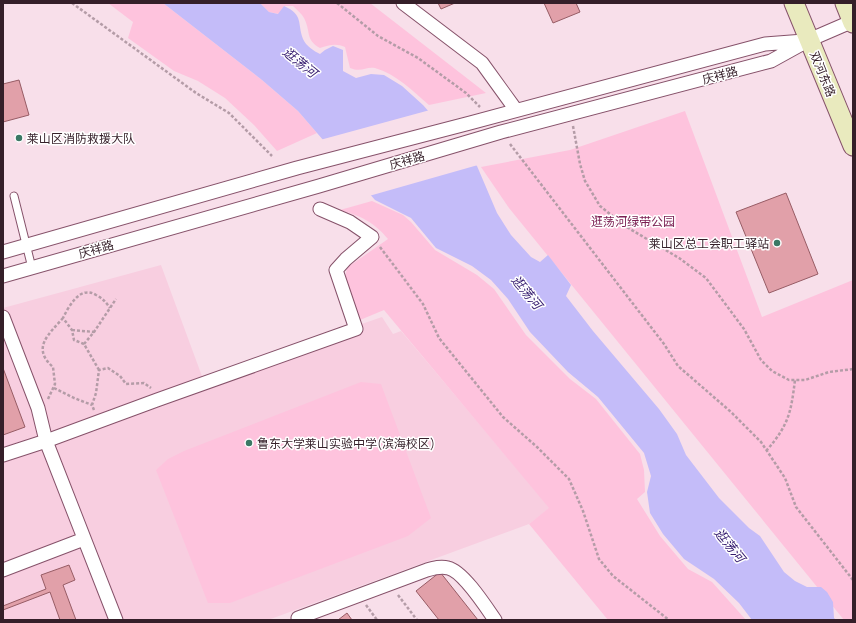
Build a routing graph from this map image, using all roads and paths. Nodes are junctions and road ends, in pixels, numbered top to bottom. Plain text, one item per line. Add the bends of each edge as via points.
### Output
1 (72, 3) edge
2 (337, 3) edge
3 (403, 3) edge
4 (794, 3) edge
5 (845, 3) edge
6 (853, 22) edge
7 (809, 40) junction
8 (516, 110) junction
9 (569, 115) junction
10 (490, 117) junction
11 (501, 132) junction
12 (853, 146) edge
13 (272, 156) dead end
14 (14, 196) dead end
15 (320, 209) dead end
16 (372, 237) junction
17 (25, 246) junction
18 (3, 252) edge
19 (32, 268) junction
20 (3, 276) edge
21 (116, 300) dead end
22 (110, 308) junction
23 (3, 317) edge
24 (63, 318) junction
25 (72, 330) junction
26 (94, 332) junction
27 (84, 344) junction
28 (853, 369) edge
29 (99, 370) junction
30 (795, 380) junction
31 (54, 388) junction
32 (157, 400) junction
33 (92, 405) junction
34 (38, 408) junction
35 (96, 422) junction
36 (46, 441) junction
37 (766, 450) junction
38 (3, 455) edge
39 (84, 539) junction
40 (3, 570) edge
41 (853, 580) edge
42 (390, 584) junction
43 (116, 620) edge
44 (299, 620) edge
45 (417, 620) edge
46 (495, 620) edge
47 (669, 620) edge

1 - 13 path via 196,93 229,113
2 - 10 path via 378,36 418,58 466,94
3 - 8 street via 482,63
4 - 7 street, 双河东路
5 - 6 street
6 - 7 street, 庆祥路
7 - 8 street, 庆祥路 via 765,44
7 - 9 street, 庆祥路 via 771,61
7 - 12 street, 双河东路
8 - 10 street, 庆祥路
9 - 11 street, 庆祥路
9 - 30 path via 585,181 600,206 625,226 679,258 706,278 744,329 761,360 772,371 789,380
10 - 17 street, 庆祥路 via 297,168
11 - 19 street, 庆祥路
11 - 37 path via 664,344 678,366 749,429
14 - 17 lane
15 - 16 street via 350,222
16 - 32 street via 336,270 356,329
16 - 47 path via 423,304 439,338 503,417 569,479 599,559 613,576
17 - 18 street, 庆祥路
17 - 19 lane
19 - 20 street, 庆祥路
21 - 22 path
22 - 24 path via 101,298 85,292 70,305
22 - 26 path
23 - 34 street
24 - 25 path
24 - 31 path via 43,344 43,355 53,367
25 - 26 path
25 - 27 path via 74,340
26 - 27 path
27 - 29 path
28 - 30 path
29 - 32 path via 108,368 126,384 144,383 152,389
29 - 33 path
30 - 37 path via 787,422
31 - 33 path
31 - 34 path via 50,397
32 - 35 street
33 - 35 path
34 - 36 street
35 - 36 street
36 - 38 street
36 - 39 street
37 - 41 path via 785,478 796,507
39 - 40 street
39 - 43 street
42 - 44 street via 298,618
42 - 45 path
42 - 46 street via 441,566 450,568 461,575

